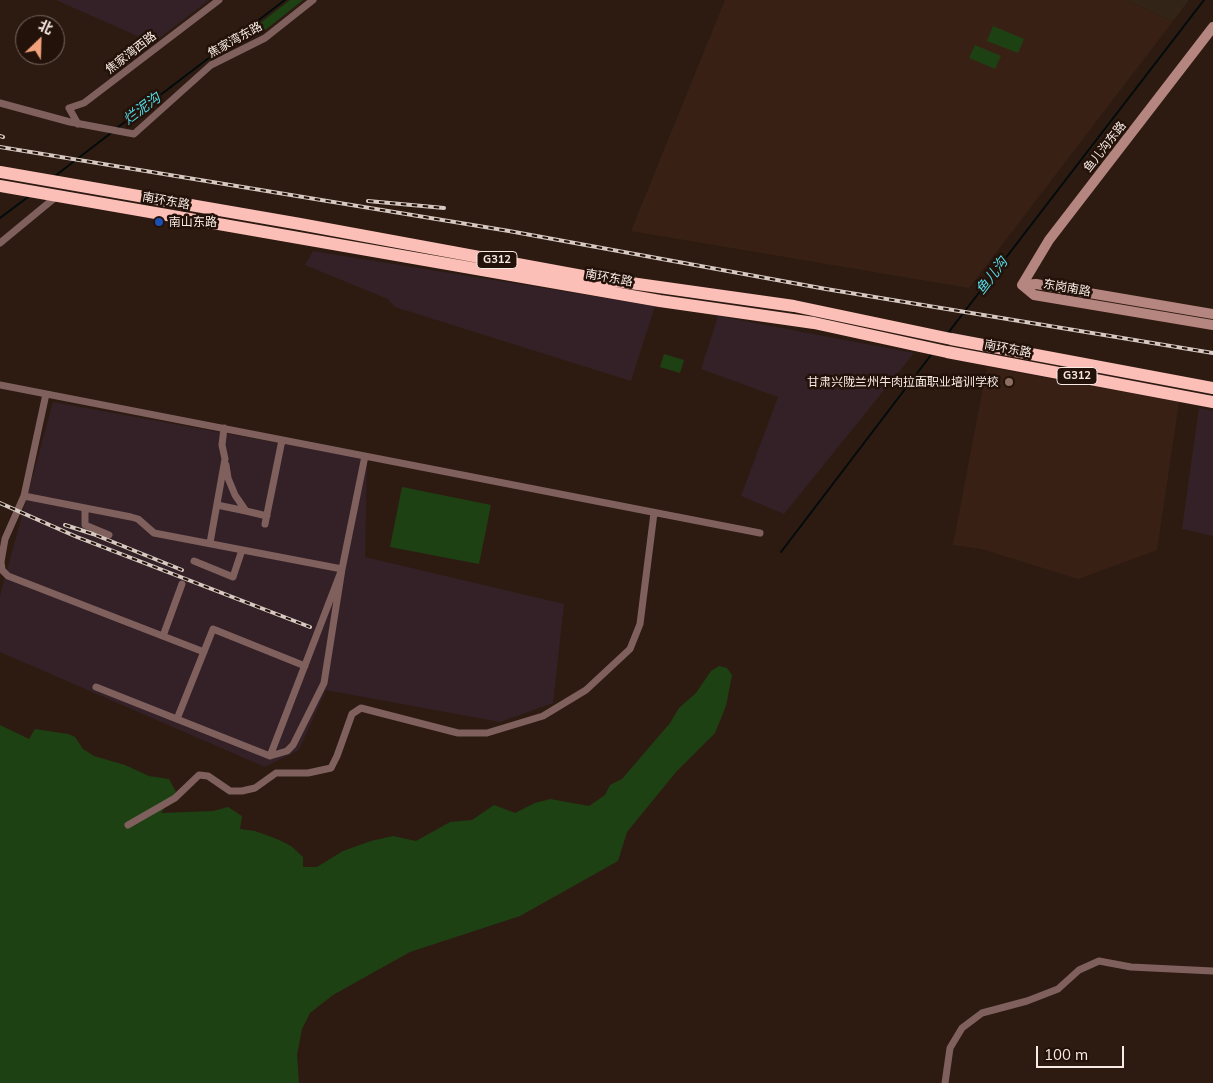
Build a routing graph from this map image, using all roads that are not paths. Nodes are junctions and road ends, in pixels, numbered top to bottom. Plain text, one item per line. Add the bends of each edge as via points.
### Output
1 (219, 0) edge
2 (313, 0) edge
3 (1213, 27) edge
4 (0, 103) edge
5 (78, 124) junction
6 (0, 172) edge
7 (0, 186) edge
8 (54, 195) junction
9 (0, 244) edge
10 (1022, 285) junction
11 (794, 306) junction
12 (1213, 314) edge
13 (792, 320) junction
14 (1213, 325) edge
15 (0, 385) edge
16 (1213, 388) edge
17 (46, 394) junction
18 (1213, 402) edge
19 (224, 428) junction
20 (282, 440) junction
21 (365, 456) junction
22 (225, 458) junction
23 (24, 496) junction
24 (217, 505) junction
25 (85, 508) junction
26 (246, 511) junction
27 (654, 513) junction
28 (267, 516) junction
29 (265, 524) dead end
30 (760, 533) dead end
31 (109, 535) dead end
32 (210, 544) junction
33 (242, 550) junction
34 (194, 561) dead end
35 (342, 569) junction
36 (182, 584) dead end
37 (162, 636) junction
38 (204, 652) junction
39 (305, 666) junction
40 (96, 687) dead end
41 (177, 719) junction
42 (270, 756) junction
43 (128, 825) dead end
44 (1213, 971) edge
45 (944, 1083) edge

1 - 5 street, 焦家湾西路 via 84,103 68,108
2 - 5 street, 焦家湾东路 via 265,38 211,65 134,134
3 - 10 street, 鱼儿沟东路 via 1049,240
4 - 5 street
6 - 11 highway, 南环东路 / G312 via 588,277
7 - 8 highway, 南环东路 / G312
8 - 9 street
8 - 13 highway, 南环东路 / G312 via 650,299
10 - 12 street, 东岗南路 via 1036,284
10 - 14 street, 东岗南路 via 1034,295
11 - 13 highway
11 - 16 highway, 南环东路 / G312
13 - 18 highway, 南环东路 / G312
15 - 17 street
17 - 19 street
17 - 23 street
19 - 20 street
19 - 22 street via 222,445
20 - 21 street
20 - 28 street
21 - 27 street
21 - 35 street
22 - 24 street
22 - 26 street via 235,496
23 - 25 street
23 - 37 street via 5,539 1,566 4,574
24 - 26 street
24 - 32 street
25 - 31 street via 86,527
25 - 32 street via 138,519 154,533
26 - 28 street
27 - 30 street
27 - 43 street via 640,624 630,649 586,690 543,716 487,733 458,733 361,708 352,714 331,768 308,773 276,773 254,788 242,791 230,791 208,776 200,775 175,798
28 - 29 street
32 - 33 street
33 - 34 street via 233,577
33 - 35 street
35 - 39 street
35 - 42 street via 324,683 294,745
36 - 37 street
37 - 38 street
38 - 39 street via 213,629
38 - 41 street
39 - 42 street
40 - 41 street
41 - 42 street
44 - 45 street via 1132,967 1099,961 1079,970 1058,989 1027,1002 982,1013 962,1028 950,1048

